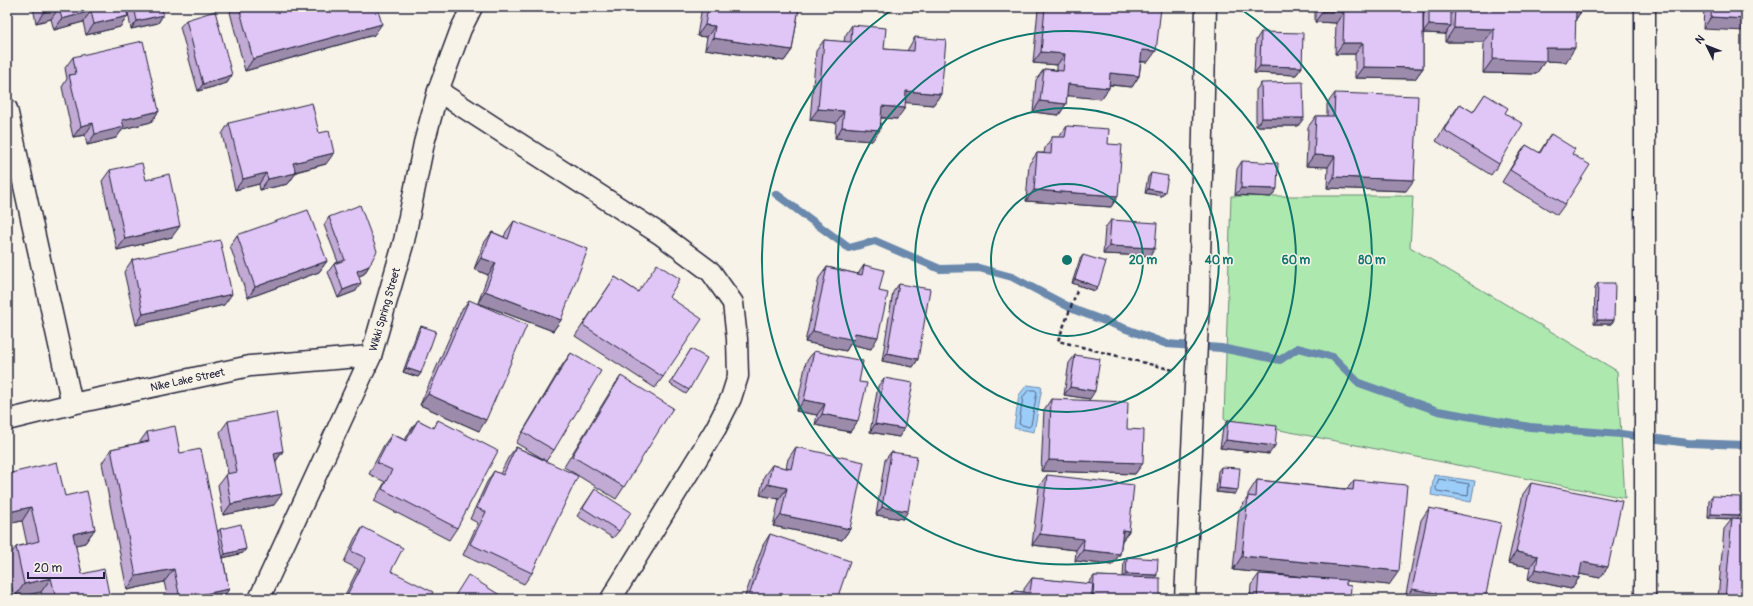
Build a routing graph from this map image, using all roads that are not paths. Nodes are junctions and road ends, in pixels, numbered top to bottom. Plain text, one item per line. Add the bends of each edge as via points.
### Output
1 (472, 7) edge
2 (1206, 7) edge
3 (1645, 7) edge
4 (438, 91) junction
5 (7, 109) edge
6 (371, 356) junction
7 (72, 404) junction
8 (7, 420) edge
9 (259, 599) edge
10 (611, 599) edge
11 (1185, 599) edge
12 (1645, 599) edge

1 - 4 street, Wikki Spring Street
2 - 11 street via 1199,301
3 - 12 street
4 - 6 street, Wikki Spring Street via 424,143 404,241
4 - 10 street via 660,234 711,272 734,303 738,339 738,376 731,398 716,428
5 - 7 street
6 - 7 street, Nike Lake Street via 250,366
6 - 9 street, Wikki Spring Street
7 - 8 street, Nike Lake Street

